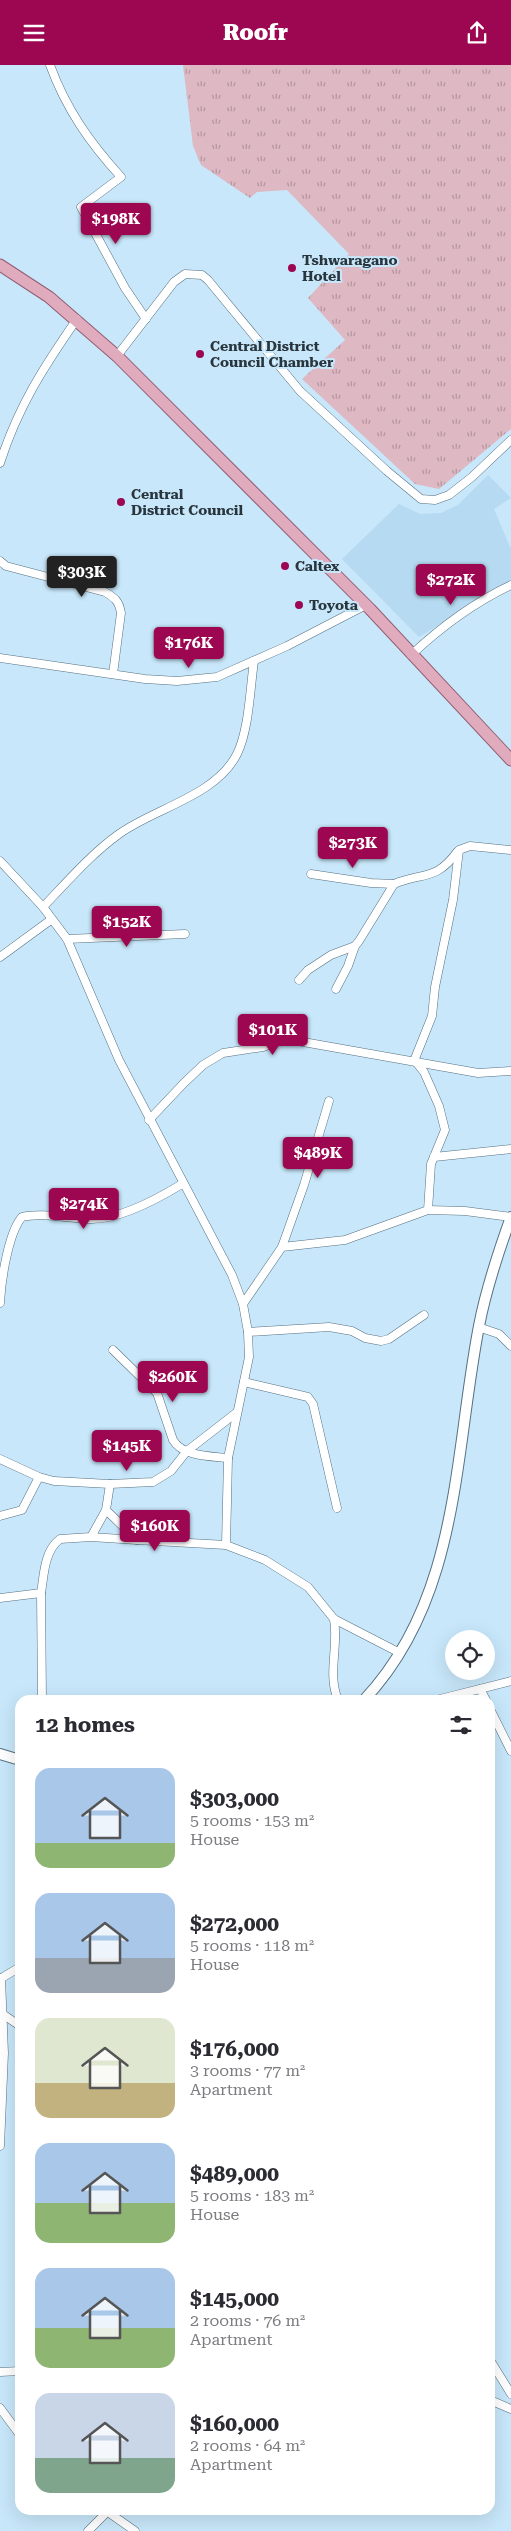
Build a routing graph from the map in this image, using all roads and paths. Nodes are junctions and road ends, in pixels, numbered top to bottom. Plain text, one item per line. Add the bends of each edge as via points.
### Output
1 (50, 65) edge
2 (0, 265) edge
3 (77, 319) junction
4 (146, 319) junction
5 (117, 356) junction
6 (511, 440) edge
7 (0, 463) edge
8 (0, 561) edge
9 (511, 585) edge
10 (366, 605) junction
11 (411, 655) junction
12 (0, 658) edge
13 (254, 661) junction
14 (113, 675) junction
15 (511, 760) edge
16 (459, 850) junction
17 (511, 850) edge
18 (0, 861) edge
19 (312, 874) dead end
20 (394, 884) junction
21 (43, 907) junction
22 (52, 919) junction
23 (185, 934) dead end
24 (68, 939) junction
25 (355, 946) junction
26 (0, 957) edge
27 (299, 980) dead end
28 (336, 989) dead end
29 (414, 1061) junction
30 (511, 1071) edge
31 (329, 1101) dead end
32 (149, 1120) junction
33 (511, 1149) edge
34 (434, 1157) junction
35 (182, 1183) junction
36 (428, 1210) junction
37 (511, 1217) edge
38 (282, 1247) junction
39 (1, 1277) edge
40 (0, 1303) edge
41 (243, 1304) junction
42 (424, 1315) dead end
43 (478, 1327) junction
44 (248, 1332) junction
45 (511, 1345) edge
46 (113, 1350) dead end
47 (244, 1382) junction
48 (236, 1413) junction
49 (187, 1451) junction
50 (228, 1458) junction
51 (0, 1459) edge
52 (39, 1477) junction
53 (110, 1484) junction
54 (337, 1508) dead end
55 (106, 1510) junction
56 (0, 1516) edge
57 (91, 1537) junction
58 (137, 1540) junction
59 (226, 1545) junction
60 (41, 1593) junction
61 (0, 1598) edge
62 (334, 1619) junction
63 (400, 1653) junction
64 (511, 1681) edge
65 (480, 1689) junction
66 (42, 1695) edge
67 (336, 1695) edge
68 (368, 1695) edge
69 (456, 1695) edge
70 (483, 1695) edge
71 (495, 1719) edge
72 (511, 1751) edge
73 (0, 1754) edge
74 (15, 1758) edge
75 (15, 1970) edge
76 (1, 1978) edge
77 (4, 2015) junction
78 (15, 2023) edge
79 (0, 2146) edge
80 (495, 2368) edge
81 (0, 2371) edge
82 (15, 2371) edge
83 (511, 2394) edge
84 (495, 2402) edge
85 (0, 2408) edge
86 (511, 2409) edge
87 (15, 2428) edge
88 (102, 2515) edge
89 (112, 2515) edge
90 (88, 2531) edge
91 (135, 2531) edge

1 - 4 street via 69,111 121,177 81,207
2 - 3 main road
3 - 5 main road
3 - 7 street via 19,411
4 - 5 street
4 - 6 street via 174,282 185,274 202,275 300,391 421,499 434,500 448,495
5 - 10 main road
8 - 14 street via 6,566 105,592 115,598 121,613
9 - 11 street via 444,625
10 - 11 main road
10 - 13 street
11 - 15 main road
12 - 14 street
13 - 14 street via 217,677 198,679 177,681
13 - 21 street via 242,738 237,755 224,774 210,785 120,834
16 - 17 street via 470,846
16 - 20 street via 448,864 433,874
16 - 29 street via 432,1016
18 - 21 street
19 - 20 street
20 - 25 street
21 - 22 street
22 - 24 street
22 - 26 street
23 - 24 street
24 - 32 street
25 - 27 street via 316,965
25 - 28 street
29 - 30 street via 478,1073
29 - 32 street via 292,1040 228,1052 203,1065
29 - 34 street via 426,1077 443,1115 444,1130
31 - 38 street
32 - 35 street
33 - 34 street
34 - 36 street via 429,1175
35 - 39 street via 161,1196 112,1217 22,1217 14,1232
35 - 41 street via 232,1275
36 - 37 street
36 - 38 street via 345,1240
37 - 43 street
38 - 41 street
39 - 40 street
41 - 44 street
42 - 44 street via 381,1341 330,1327
43 - 45 street via 499,1334
43 - 63 street via 449,1529 434,1583
44 - 47 street via 249,1357
46 - 49 street via 152,1386 173,1440
47 - 48 street
47 - 54 street via 308,1397 313,1404
48 - 49 street
48 - 50 street
49 - 50 street
49 - 53 street via 171,1471 153,1482
50 - 59 street
51 - 52 street
52 - 53 street via 63,1482
52 - 56 street via 22,1510
53 - 55 street
55 - 57 street
55 - 58 street
57 - 58 street
57 - 60 street via 66,1537 56,1541 48,1556
58 - 59 street
59 - 62 street via 264,1560 308,1587
60 - 61 street
60 - 66 street
62 - 63 street
62 - 67 street via 336,1648 332,1681
63 - 68 street
64 - 65 street
65 - 69 street
65 - 70 street
71 - 72 street
73 - 74 street
75 - 76 street
76 - 77 street
77 - 78 street
77 - 79 street
80 - 83 street
81 - 82 street
84 - 86 street
85 - 87 street
88 - 90 street
89 - 91 street

